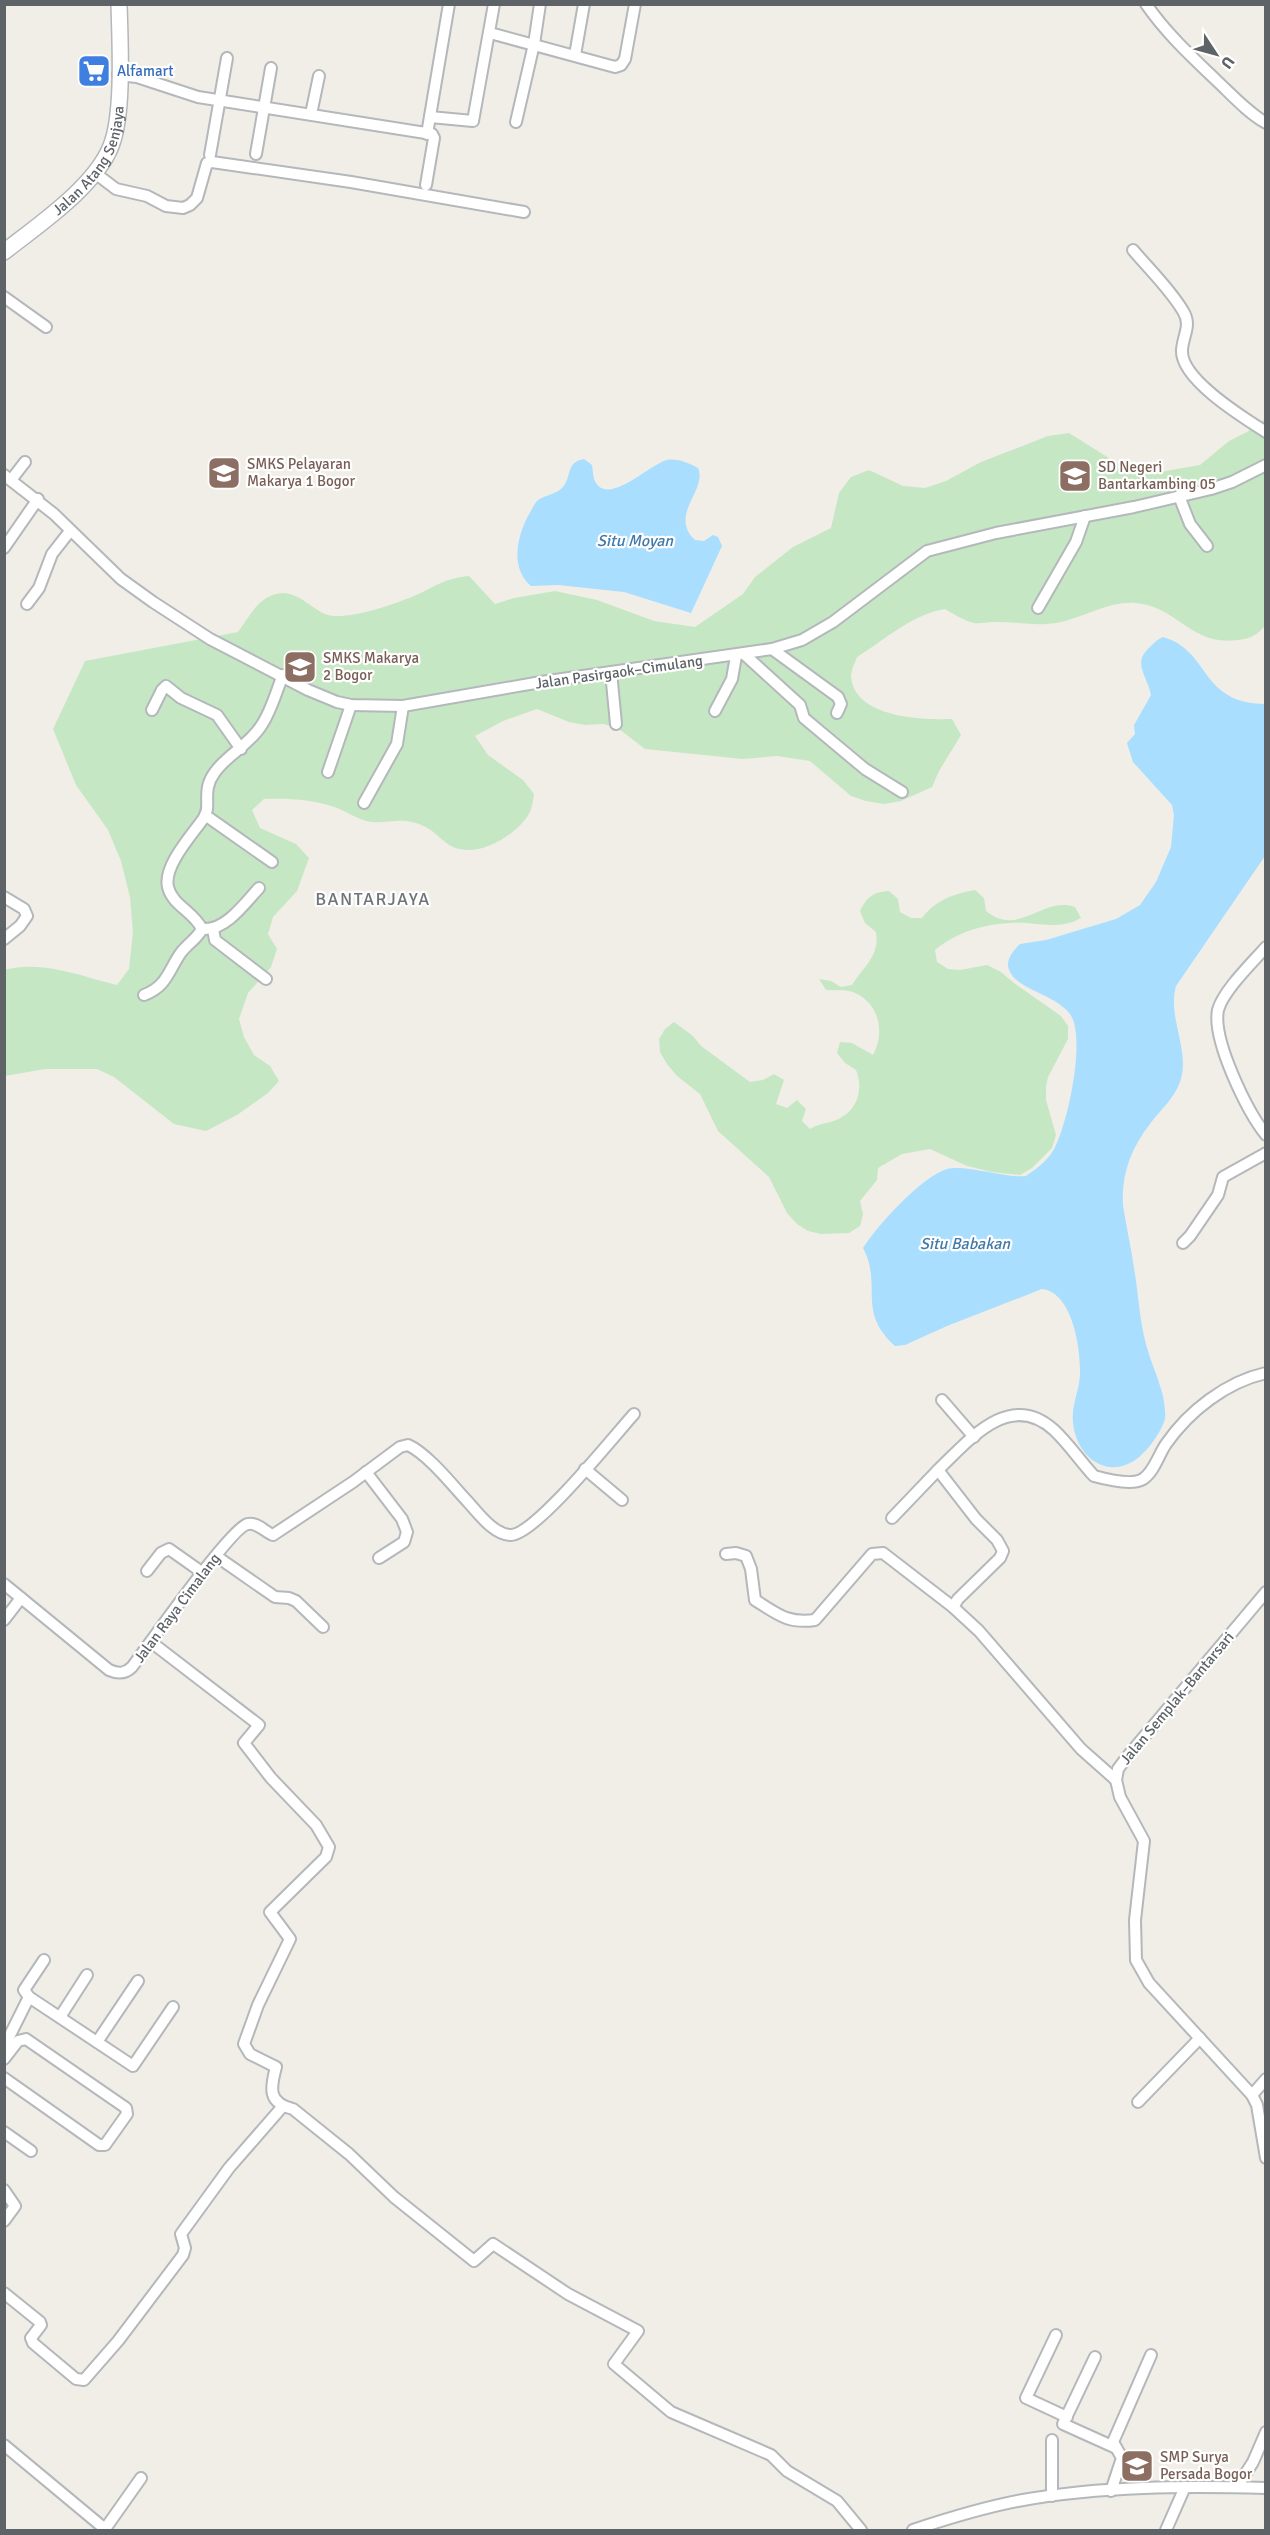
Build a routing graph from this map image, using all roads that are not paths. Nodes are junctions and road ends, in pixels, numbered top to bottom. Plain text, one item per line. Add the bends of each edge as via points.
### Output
1 (119, 4) edge
2 (449, 4) edge
3 (494, 4) edge
4 (540, 4) edge
5 (584, 4) edge
6 (635, 4) edge
7 (1146, 4) edge
8 (490, 33) junction
9 (534, 44) junction
10 (575, 55) junction
11 (227, 58) dead end
12 (271, 68) dead end
13 (127, 76) junction
14 (319, 76) dead end
15 (219, 100) junction
16 (264, 106) junction
17 (311, 114) junction
18 (430, 117) junction
19 (516, 122) dead end
20 (1266, 123) edge
21 (427, 134) junction
22 (256, 154) dead end
23 (210, 155) dead end
24 (99, 176) junction
25 (426, 185) dead end
26 (524, 212) dead end
27 (1133, 250) dead end
28 (4, 252) edge
29 (6, 300) edge
30 (46, 327) dead end
31 (1266, 432) edge
32 (25, 462) dead end
33 (1266, 465) edge
34 (8, 477) edge
35 (1179, 496) junction
36 (38, 499) junction
37 (1085, 516) junction
38 (70, 531) junction
39 (1207, 546) dead end
40 (4, 548) edge
41 (27, 604) dead end
42 (1038, 608) dead end
43 (772, 650) junction
44 (740, 655) junction
45 (610, 672) junction
46 (283, 675) junction
47 (351, 705) junction
48 (403, 706) junction
49 (152, 710) dead end
50 (715, 711) dead end
51 (837, 713) dead end
52 (616, 724) dead end
53 (241, 749) junction
54 (328, 772) dead end
55 (902, 792) dead end
56 (364, 803) dead end
57 (205, 816) junction
58 (272, 862) dead end
59 (259, 888) dead end
60 (4, 897) edge
61 (207, 929) junction
62 (4, 939) edge
63 (1266, 947) edge
64 (266, 979) dead end
65 (144, 995) dead end
66 (1266, 1135) edge
67 (1266, 1153) edge
68 (1183, 1244) dead end
69 (1266, 1373) edge
70 (942, 1400) dead end
71 (634, 1414) dead end
72 (974, 1437) junction
73 (585, 1469) junction
74 (938, 1470) junction
75 (366, 1472) junction
76 (622, 1500) dead end
77 (892, 1518) dead end
78 (726, 1554) dead end
79 (216, 1556) junction
80 (379, 1558) dead end
81 (147, 1571) dead end
82 (203, 1573) junction
83 (4, 1584) edge
84 (1266, 1592) edge
85 (21, 1598) junction
86 (953, 1607) junction
87 (4, 1620) edge
88 (323, 1627) dead end
89 (151, 1642) junction
90 (1116, 1780) junction
91 (44, 1960) dead end
92 (87, 1975) dead end
93 (138, 1981) dead end
94 (29, 1997) junction
95 (172, 2007) dead end
96 (60, 2017) junction
97 (1200, 2038) junction
98 (97, 2042) junction
99 (4, 2047) edge
100 (4, 2059) edge
101 (4, 2078) edge
102 (1266, 2079) edge
103 (1252, 2095) junction
104 (1138, 2102) dead end
105 (283, 2106) junction
106 (4, 2133) edge
107 (31, 2151) dead end
108 (1266, 2158) edge
109 (4, 2190) edge
110 (4, 2221) edge
111 (4, 2293) edge
112 (1056, 2335) dead end
113 (1151, 2355) dead end
114 (1095, 2357) dead end
115 (1067, 2417) junction
116 (1266, 2432) edge
117 (1052, 2440) dead end
118 (5, 2446) edge
119 (1114, 2447) junction
120 (141, 2478) dead end
121 (1185, 2487) junction
122 (1238, 2487) junction
123 (1266, 2488) edge
124 (1111, 2491) junction
125 (1052, 2496) junction
126 (104, 2530) edge
127 (861, 2530) edge
128 (913, 2530) edge
129 (1166, 2530) edge

1 - 13 main road, Jalan Atang Senjaya
2 - 18 street
3 - 8 street
4 - 9 street
5 - 10 street
6 - 10 street via 621,65 615,67
7 - 20 street via 1179,44
8 - 9 street
8 - 18 street via 473,121
9 - 10 street
9 - 19 street
11 - 15 street
12 - 16 street
13 - 15 street
13 - 24 main road, Jalan Atang Senjaya via 112,144
14 - 17 street
15 - 16 street
15 - 23 street
16 - 17 street
16 - 22 street
17 - 21 street
18 - 21 street
21 - 25 street via 434,138
24 - 26 street via 116,189 183,208 197,198 207,163 212,162
24 - 28 main road, Jalan Atang Senjaya
27 - 31 street via 1184,311 1188,323 1183,360 1193,375 1233,412
29 - 30 street
32 - 34 street
33 - 35 street, Jalan Pasirgaok–Cimulang via 1233,482
34 - 36 street, Jalan Pasirgaok–Cimulang
35 - 37 street, Jalan Pasirgaok–Cimulang
35 - 39 street via 1190,524
36 - 38 street, Jalan Pasirgaok–Cimulang
36 - 40 street
37 - 42 street via 1076,542
37 - 43 street, Jalan Pasirgaok–Cimulang via 927,551 833,622 802,640
38 - 41 street via 52,554 39,588
38 - 46 street, Jalan Pasirgaok–Cimulang via 153,602 210,639
43 - 44 street, Jalan Pasirgaok–Cimulang
43 - 51 street via 838,697 841,704
44 - 45 street, Jalan Pasirgaok–Cimulang
44 - 50 street
44 - 55 street via 800,705 804,718 865,769
45 - 48 street, Jalan Pasirgaok–Cimulang
45 - 52 street
46 - 47 street, Jalan Pasirgaok–Cimulang via 309,690
46 - 53 street via 261,727
47 - 48 street, Jalan Pasirgaok–Cimulang
47 - 54 street
48 - 56 street via 397,744
49 - 53 street via 162,690 171,687 181,698 217,715
53 - 57 street via 225,761 210,781
57 - 58 street
57 - 61 street via 172,865 167,884 175,900
59 - 61 street via 224,923
60 - 62 street via 24,909 27,916
61 - 64 street via 215,940
61 - 65 street via 180,954 163,984
63 - 66 street via 1218,1010 1238,1088
67 - 68 street via 1223,1177 1218,1195
69 - 72 street via 1229,1386 1204,1405 1167,1442 1148,1474 1137,1481 1094,1476 1057,1433 1027,1415 1001,1418
70 - 72 street
71 - 73 street
72 - 74 street
73 - 75 street via 557,1501 513,1535 500,1532 483,1519 412,1447 400,1447
73 - 76 street
74 - 77 street
74 - 86 street via 1003,1551
75 - 79 street, Jalan Raya Cimalang via 273,1535 254,1524 242,1526
75 - 80 street via 408,1532 404,1542
78 - 86 street via 746,1556 755,1600 797,1622 815,1620 875,1552 888,1556
79 - 82 street, Jalan Raya Cimalang
79 - 88 street via 275,1598 296,1601
81 - 82 street via 169,1549
82 - 89 street, Jalan Raya Cimalang
83 - 85 street, Jalan Raya Cimalang
84 - 90 street, Jalan Semplak–Bantarsari via 1127,1756
85 - 87 street
85 - 89 street, Jalan Raya Cimalang via 113,1672 129,1670
86 - 90 street via 1009,1663 1094,1762
89 - 105 street via 258,1725 244,1743 316,1825 329,1847 326,1857 270,1912 290,1939 244,2044 250,2054 276,2067 271,2084 273,2098
90 - 97 street, Jalan Semplak–Bantarsari via 1120,1797 1144,1841 1135,1920 1136,1960 1149,1983
91 - 94 street via 24,1990
92 - 96 street
93 - 98 street
94 - 96 street
94 - 99 street
95 - 98 street via 133,2066
96 - 98 street
97 - 103 street, Jalan Semplak–Bantarsari
97 - 104 street
100 - 101 street via 18,2041 26,2039 126,2108 127,2114 105,2145 99,2145
102 - 103 street
103 - 108 street, Jalan Semplak–Bantarsari
105 - 111 street via 229,2168 181,2234 183,2255 84,2380 76,2379 33,2343 31,2339 40,2322
105 - 127 street via 293,2109 330,2139 474,2261 493,2244 568,2294 638,2331 614,2364 671,2412 771,2455 790,2474 833,2497
106 - 107 street
109 - 110 street via 15,2206
112 - 115 street via 1026,2398
113 - 119 street
114 - 115 street
115 - 119 street via 1064,2424
116 - 122 street
117 - 125 street
118 - 126 street
119 - 124 street via 1122,2458
120 - 126 street
121 - 122 street
121 - 124 street
121 - 129 street
122 - 123 street
124 - 125 street
125 - 128 street via 996,2505

